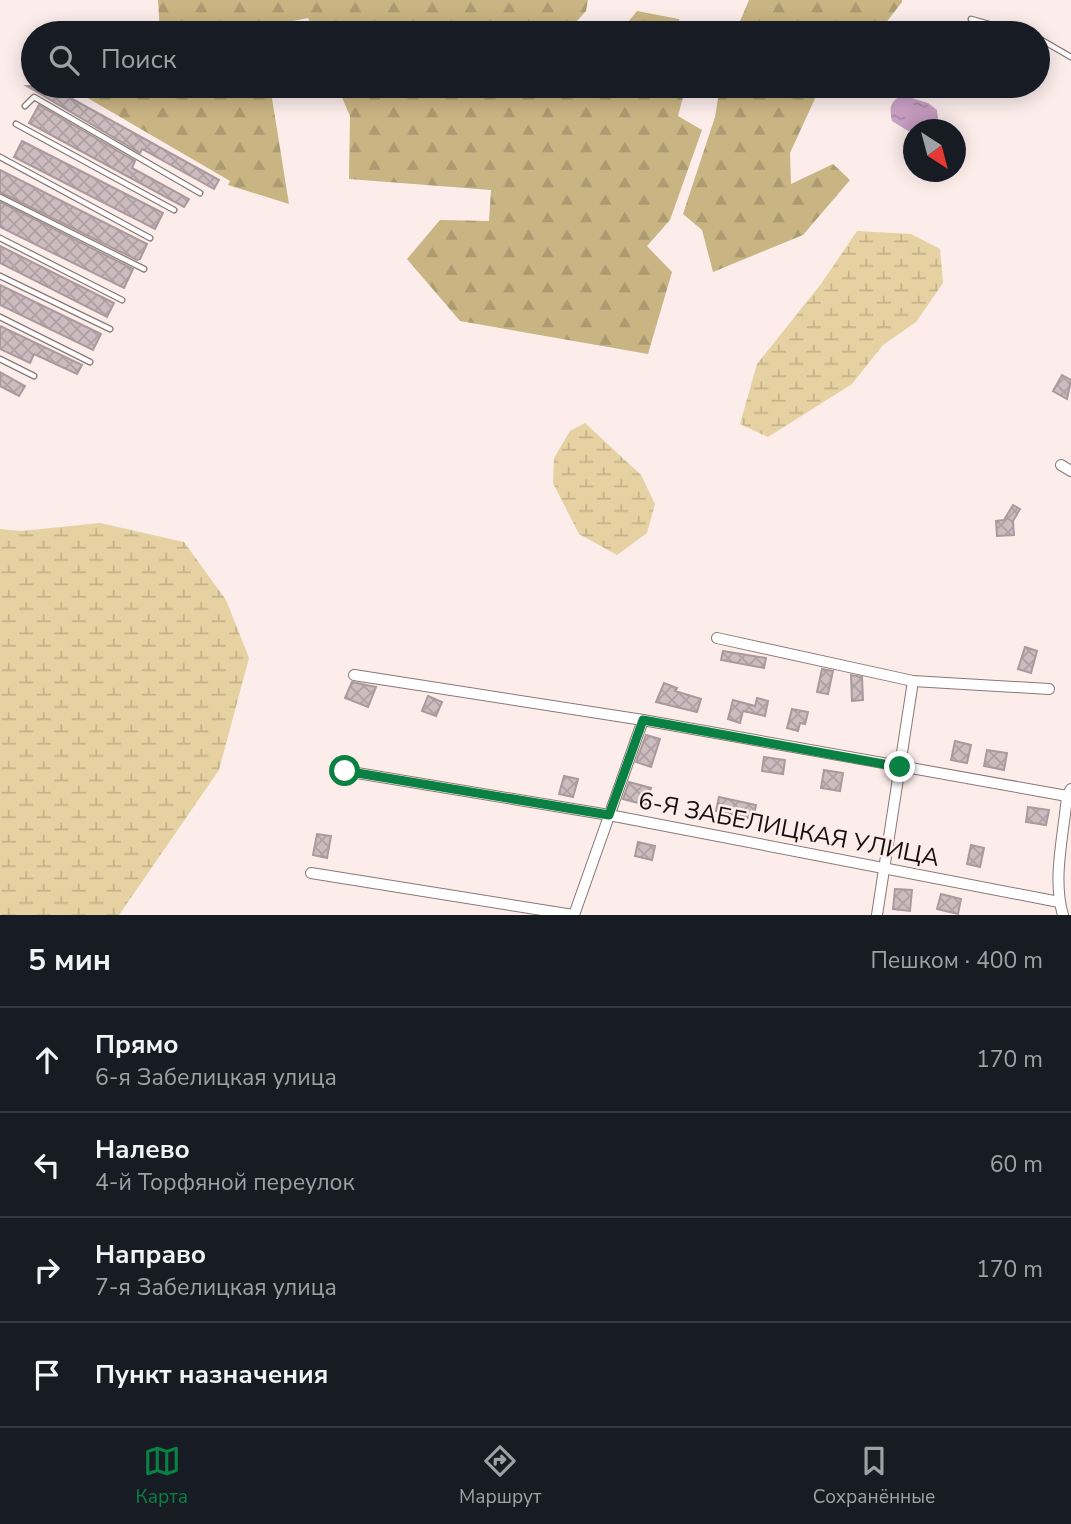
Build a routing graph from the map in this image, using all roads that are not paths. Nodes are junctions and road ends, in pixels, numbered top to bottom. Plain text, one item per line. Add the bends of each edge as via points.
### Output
1 (971, 19) dead end
2 (978, 21) edge
3 (1050, 45) edge
4 (1071, 57) edge
5 (33, 98) edge
6 (36, 98) edge
7 (25, 106) dead end
8 (16, 124) dead end
9 (1, 157) edge
10 (200, 193) dead end
11 (0, 197) edge
12 (174, 210) dead end
13 (0, 238) edge
14 (150, 238) dead end
15 (144, 269) dead end
16 (0, 276) edge
17 (122, 300) dead end
18 (0, 317) edge
19 (110, 329) dead end
20 (0, 359) edge
21 (90, 362) dead end
22 (34, 376) dead end
23 (717, 638) dead end
24 (354, 676) dead end
25 (913, 681) junction
26 (1049, 689) dead end
27 (643, 720) junction
28 (900, 767) junction
29 (345, 771) dead end
30 (1069, 792) edge
31 (609, 815) junction
32 (1068, 820) edge
33 (884, 869) junction
34 (311, 873) dead end
35 (1059, 902) junction
36 (574, 915) edge
37 (877, 915) edge
38 (1063, 915) edge

1 - 2 lane
3 - 4 lane
5 - 7 lane
6 - 10 lane
8 - 12 lane
9 - 14 lane
11 - 15 lane
13 - 17 lane
16 - 19 lane
18 - 21 lane
20 - 22 lane
23 - 25 street
24 - 27 street
25 - 26 street
25 - 28 street
27 - 28 street
27 - 31 street
28 - 30 street
28 - 33 street
29 - 31 street, 6-Я ЗАБЕЛИЦКАЯ УЛИЦА
30 - 32 street
31 - 33 street, 6-Я ЗАБЕЛИЦКАЯ УЛИЦА
31 - 36 street
32 - 35 street
33 - 35 street, 6-Я ЗАБЕЛИЦКАЯ УЛИЦА
33 - 37 street
34 - 36 street
35 - 38 street

